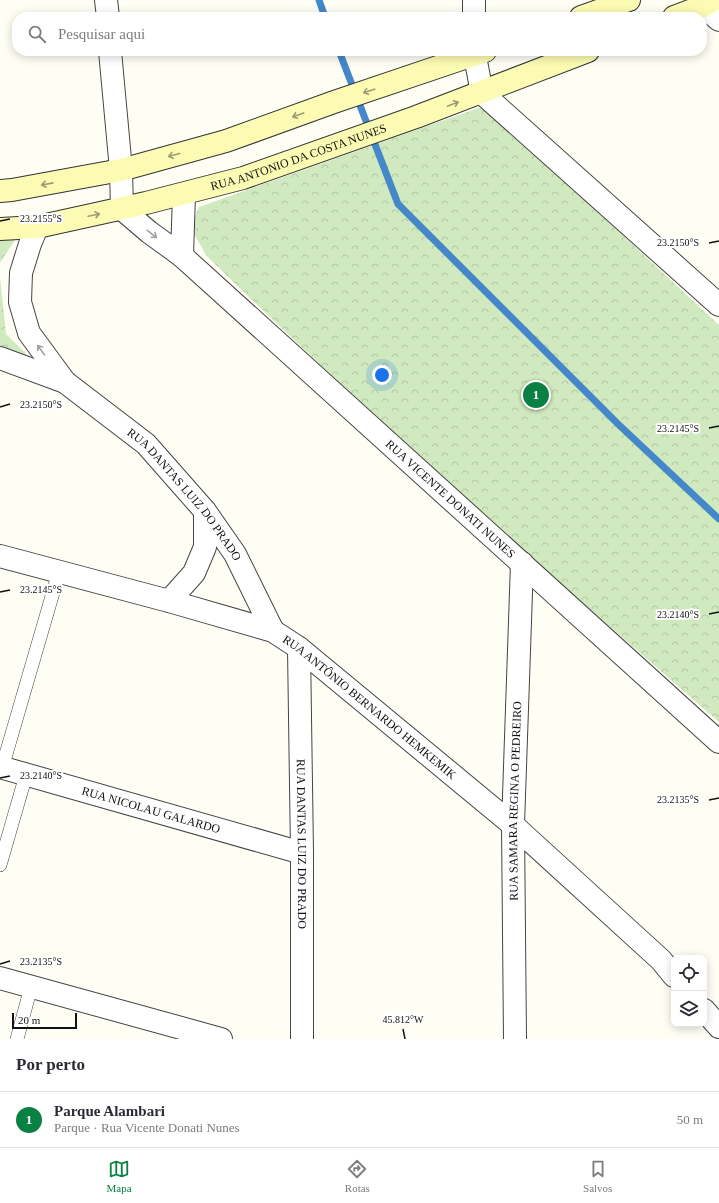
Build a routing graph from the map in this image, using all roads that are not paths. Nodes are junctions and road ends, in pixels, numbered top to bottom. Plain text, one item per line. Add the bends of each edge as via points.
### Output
1 (106, 0) edge
2 (474, 0) edge
3 (629, 0) edge
4 (708, 3) edge
5 (107, 12) edge
6 (474, 12) edge
7 (595, 12) edge
8 (686, 12) edge
9 (719, 20) edge
10 (110, 56) edge
11 (467, 56) edge
12 (478, 56) edge
13 (575, 56) edge
14 (482, 92) junction
15 (121, 170) junction
16 (0, 191) edge
17 (184, 194) junction
18 (122, 208) junction
19 (37, 227) junction
20 (0, 229) edge
21 (182, 256) junction
22 (719, 305) edge
23 (0, 358) edge
24 (64, 382) junction
25 (206, 511) junction
26 (0, 556) edge
27 (522, 563) junction
28 (59, 572) junction
29 (169, 601) junction
30 (274, 631) junction
31 (299, 648) junction
32 (719, 742) edge
33 (1, 768) edge
34 (26, 775) junction
35 (513, 825) junction
36 (302, 854) junction
37 (0, 866) edge
38 (671, 972) edge
39 (0, 978) edge
40 (31, 986) junction
41 (707, 1014) edge
42 (719, 1028) edge
43 (17, 1039) edge
44 (221, 1039) edge
45 (302, 1039) edge
46 (515, 1039) edge

1 - 5 street
2 - 6 street
3 - 7 main road
4 - 8 main road
4 - 9 street
10 - 15 street
11 -> 15 main road via 226,141
12 - 14 street
13 - 14 main road, RUA ANTONIO DA COSTA NUNES
17 -> 14 main road, RUA ANTONIO DA COSTA NUNES via 243,178
14 - 22 street
15 -> 16 main road
15 - 18 street
17 - 18 main road, RUA ANTONIO DA COSTA NUNES
17 - 21 street
19 -> 18 main road, RUA ANTONIO DA COSTA NUNES
18 -> 21 street, RUA VICENTE DONATI NUNES
19 - 20 main road, RUA ANTONIO DA COSTA NUNES
24 -> 19 street, RUA DANTAS LUIZ DO PRADO via 29,333 20,302 21,273
21 - 27 street, RUA VICENTE DONATI NUNES
23 - 24 street, RUA DANTAS LUIZ DO PRADO
24 - 25 street, RUA DANTAS LUIZ DO PRADO via 146,444
25 - 29 street via 205,547 194,573
25 - 30 street, RUA DANTAS LUIZ DO PRADO via 235,554
26 - 28 street, RUA ANTÔNIO BERNARDO HEMKEMIK
27 - 32 street, RUA VICENTE DONATI NUNES
27 - 35 street, RUA SAMARA REGINA O PEDREIRO
28 - 29 street, RUA ANTÔNIO BERNARDO HEMKEMIK
28 - 33 lane
29 - 30 street, RUA ANTÔNIO BERNARDO HEMKEMIK
30 - 31 street, RUA ANTÔNIO BERNARDO HEMKEMIK
31 - 35 street, RUA ANTÔNIO BERNARDO HEMKEMIK
31 - 36 street, RUA DANTAS LUIZ DO PRADO
33 - 34 street, RUA NICOLAU GALARDO
34 - 36 street, RUA NICOLAU GALARDO
34 - 37 lane
35 - 38 street, RUA ANTÔNIO BERNARDO HEMKEMIK via 661,960
35 - 46 street, RUA SAMARA REGINA O PEDREIRO
36 - 45 street, RUA DANTAS LUIZ DO PRADO
39 - 40 street
40 - 43 lane
40 - 44 street
41 - 42 street

